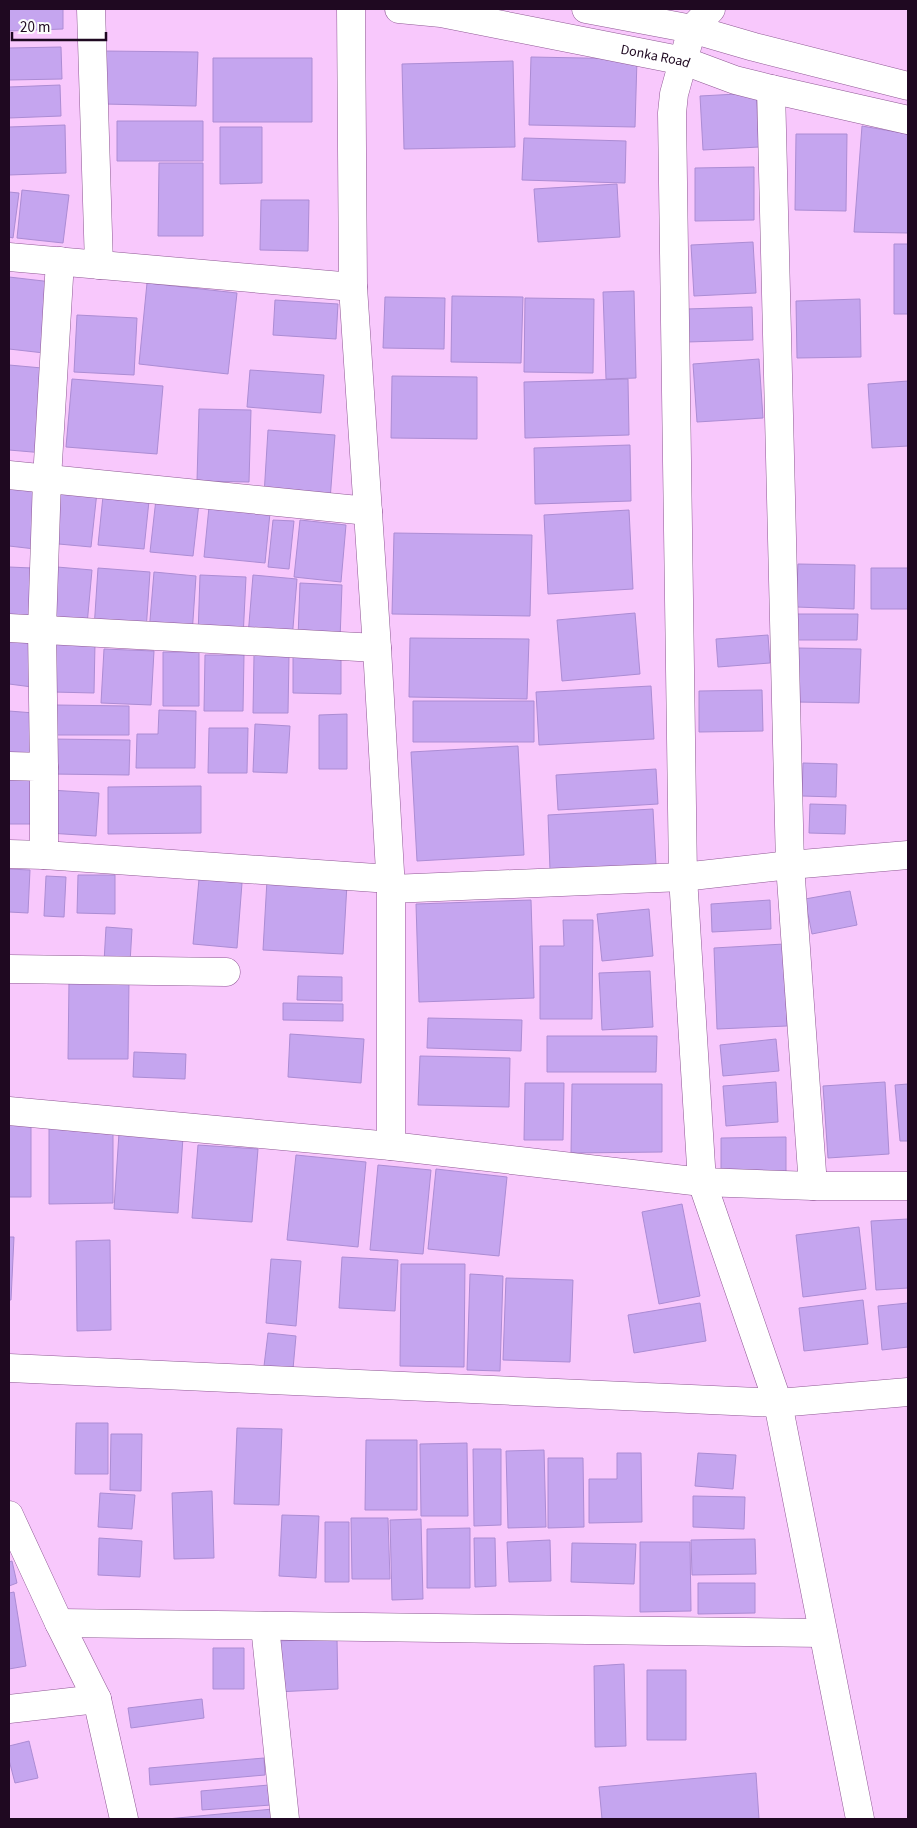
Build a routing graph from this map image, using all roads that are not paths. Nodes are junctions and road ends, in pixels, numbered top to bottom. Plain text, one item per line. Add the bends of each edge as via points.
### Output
1 (91, 9) edge
2 (351, 9) edge
3 (402, 9) edge
4 (586, 9) edge
5 (711, 9) edge
6 (443, 11) edge
7 (692, 29) junction
8 (684, 62) junction
9 (908, 86) edge
10 (772, 89) junction
11 (908, 120) edge
12 (9, 257) edge
13 (60, 262) junction
14 (99, 265) junction
15 (352, 287) junction
16 (9, 475) edge
17 (47, 479) junction
18 (368, 510) junction
19 (9, 628) edge
20 (42, 630) junction
21 (378, 648) junction
22 (9, 766) edge
23 (44, 767) junction
24 (9, 854) edge
25 (44, 855) junction
26 (908, 855) edge
27 (790, 865) junction
28 (684, 877) junction
29 (390, 884) junction
30 (9, 969) edge
31 (226, 972) dead end
32 (9, 1111) edge
33 (391, 1146) junction
34 (702, 1182) junction
35 (813, 1186) junction
36 (908, 1186) edge
37 (9, 1368) edge
38 (908, 1392) edge
39 (778, 1403) junction
40 (9, 1515) edge
41 (59, 1624) junction
42 (265, 1626) junction
43 (823, 1633) junction
44 (98, 1699) junction
45 (9, 1709) edge
46 (124, 1819) edge
47 (285, 1819) edge
48 (860, 1819) edge

1 - 14 street
2 - 15 street
3 - 6 street, Donka Road
4 - 7 street
5 - 7 street
6 - 8 street, Donka Road
7 - 8 street
7 - 9 street via 754,48
8 - 10 street, Donka Road
8 - 28 street via 672,113
10 - 11 street, Donka Road
10 - 27 street
12 - 13 street
13 - 14 street
13 - 17 street
14 - 15 street
15 - 18 street
16 - 17 street
17 - 18 street
17 - 20 street
18 - 21 street
19 - 20 street
20 - 21 street
20 - 23 street
21 - 29 street
22 - 23 street
23 - 25 street
24 - 25 street
25 - 29 street
26 - 27 street
27 - 28 street
27 - 35 street
28 - 29 street
28 - 34 street
29 - 33 street
30 - 31 street
32 - 33 street
33 - 34 street
34 - 35 street
34 - 39 street
35 - 36 street
37 - 39 street
38 - 39 street
39 - 43 street
40 - 41 street
41 - 42 street
41 - 44 street
42 - 43 street
42 - 47 street
43 - 48 street
44 - 45 street
44 - 46 street

